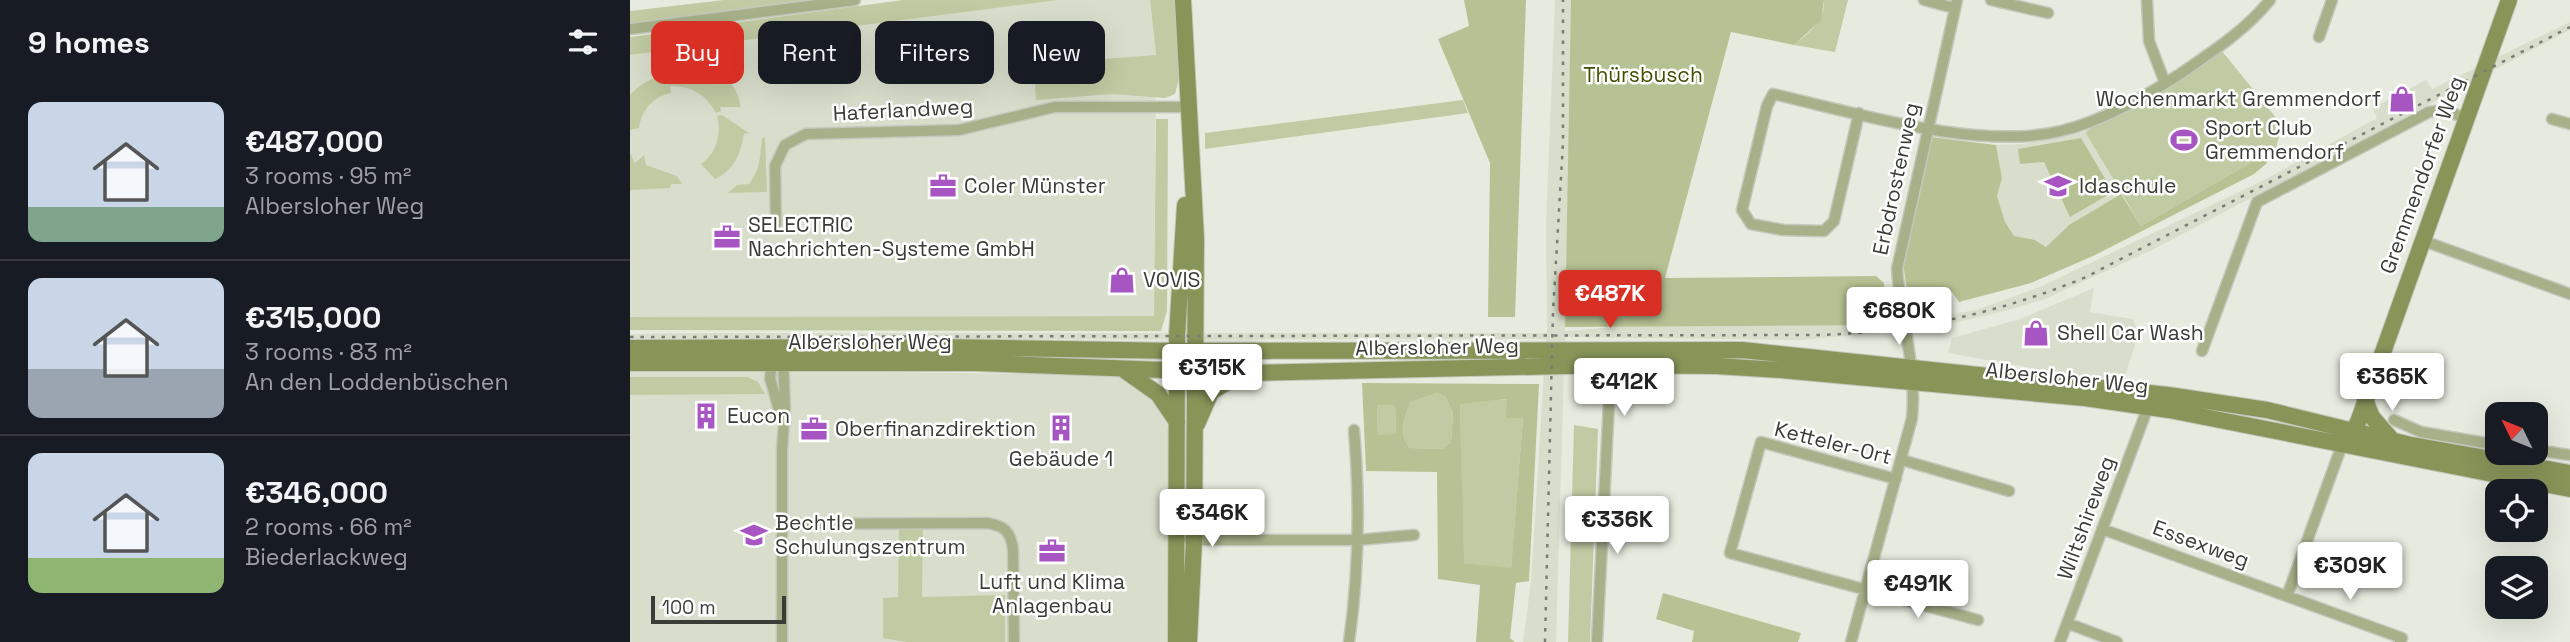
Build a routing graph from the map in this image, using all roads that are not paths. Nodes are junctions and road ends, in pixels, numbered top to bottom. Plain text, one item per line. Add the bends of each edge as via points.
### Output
1 (855, 0) edge
2 (1184, 0) edge
3 (1924, 0) edge
4 (1991, 0) edge
5 (2147, 0) edge
6 (2270, 0) edge
7 (2332, 0) edge
8 (2509, 0) edge
9 (1956, 4) edge
10 (2048, 13) dead end
11 (630, 29) edge
12 (2319, 37) dead end
13 (2165, 83) junction
14 (1188, 107) junction
15 (1859, 113) junction
16 (2466, 119) junction
17 (2552, 119) dead end
18 (2570, 124) edge
19 (1926, 127) junction
20 (1189, 161) junction
21 (776, 223) dead end
22 (2421, 240) junction
23 (2570, 294) edge
24 (780, 347) junction
25 (630, 348) edge
26 (1612, 349) junction
27 (1177, 351) junction
28 (1195, 351) junction
29 (2203, 351) dead end
30 (630, 363) edge
31 (778, 364) junction
32 (1611, 365) junction
33 (2375, 366) junction
34 (1122, 369) junction
35 (1177, 370) junction
36 (1194, 371) junction
37 (1245, 373) junction
38 (1913, 375) junction
39 (2365, 400) junction
40 (2148, 407) junction
41 (2394, 420) dead end
42 (1178, 424) junction
43 (2348, 429) junction
44 (1354, 430) dead end
45 (1194, 437) junction
46 (2416, 438) junction
47 (2393, 441) junction
48 (2485, 443) edge
49 (2342, 445) junction
50 (2548, 452) edge
51 (2570, 455) edge
52 (1902, 460) junction
53 (2570, 473) edge
54 (1896, 479) junction
55 (2570, 489) edge
56 (2009, 491) dead end
57 (782, 524) junction
58 (2102, 529) junction
59 (1414, 535) dead end
60 (1177, 539) junction
61 (1194, 540) junction
62 (1357, 540) junction
63 (1866, 590) junction
64 (2287, 596) junction
65 (1978, 620) dead end
66 (2067, 623) junction
67 (2378, 629) junction
68 (2401, 640) edge
69 (782, 642) edge
70 (1014, 642) edge
71 (1176, 642) edge
72 (1189, 642) edge
73 (1349, 642) edge
74 (1597, 642) edge
75 (1851, 642) edge
76 (2060, 642) edge
77 (2117, 642) edge
78 (2374, 642) edge

1 - 11 street
2 - 14 main road
3 - 9 street
4 - 10 street
5 - 13 street via 2149,41
6 - 13 street via 2221,46
7 - 12 street
8 - 16 main road, Gremmendorfer Weg
9 - 19 street, Erbdrostenweg
13 - 19 street via 2115,111 2060,131 2010,138
14 - 20 main road
14 - 21 street, Haferlandweg via 1055,107 959,130 806,134 785,145 775,166
15 - 15 street via 1834,221 1824,231 1751,224 1742,210 1766,106 1773,94
15 - 19 street
16 - 22 main road, Gremmendorfer Weg
16 - 29 street via 2446,110 2429,112 2256,202
17 - 18 street
19 - 38 street, Erbdrostenweg via 1897,269
20 - 27 main road
20 - 28 main road via 1194,180
22 - 23 street
22 - 33 main road, Gremmendorfer Weg
24 - 25 main road, Albersloher Weg
24 - 27 main road, Albersloher Weg
24 - 31 street
26 - 28 main road, Albersloher Weg
26 - 32 street
26 - 38 main road, Albersloher Weg via 1742,350
27 - 28 main road, Albersloher Weg
27 - 35 main road
28 - 36 main road
30 - 31 main road, Albersloher Weg
31 - 34 main road, Albersloher Weg via 976,363
31 - 57 street
32 - 37 main road, Albersloher Weg
32 - 38 main road, Albersloher Weg
32 - 74 street
33 - 39 main road, Gremmendorfer Weg
33 - 43 main road, Gremmendorfer Weg
34 - 35 main road, Albersloher Weg
34 - 42 main road via 1158,394
35 - 36 main road, Albersloher Weg
35 - 42 main road
36 - 37 main road, Albersloher Weg
36 - 45 main road
37 - 45 main road via 1211,392
38 - 40 main road, Albersloher Weg
38 - 43 main road, Albersloher Weg via 2168,395 2256,408
38 - 52 street, Erbdrostenweg via 1912,418
39 - 43 main road, Gremmendorfer Weg
39 - 47 main road via 2372,417
40 - 49 main road, Albersloher Weg
40 - 58 street, Wiltshireweg
41 - 46 street, Albersloher Weg
42 - 60 main road
43 - 47 main road, Albersloher Weg
43 - 49 main road, Gremmendorfer Weg
44 - 62 street
45 - 61 main road
46 - 47 main road, Albersloher Weg
46 - 48 street, Albersloher Weg
46 - 53 main road, Albersloher Weg
49 - 55 main road, Albersloher Weg
49 - 64 street
50 - 51 street
52 - 54 street, Erbdrostenweg
52 - 56 street
54 - 63 street, Erbdrostenweg
54 - 63 street, Ketteler-Ort via 1761,442 1730,553
57 - 69 street
57 - 70 street via 1001,526 1010,534 1013,550
58 - 64 street, Essexweg
58 - 66 street, Wiltshireweg
59 - 62 street
60 - 61 street
60 - 71 main road
61 - 62 street
61 - 72 main road
62 - 73 street
63 - 65 street
63 - 75 street, Erbdrostenweg
64 - 67 street, Essexweg
66 - 76 street, Wiltshireweg
66 - 77 street
67 - 68 street, Essexweg
67 - 78 street

